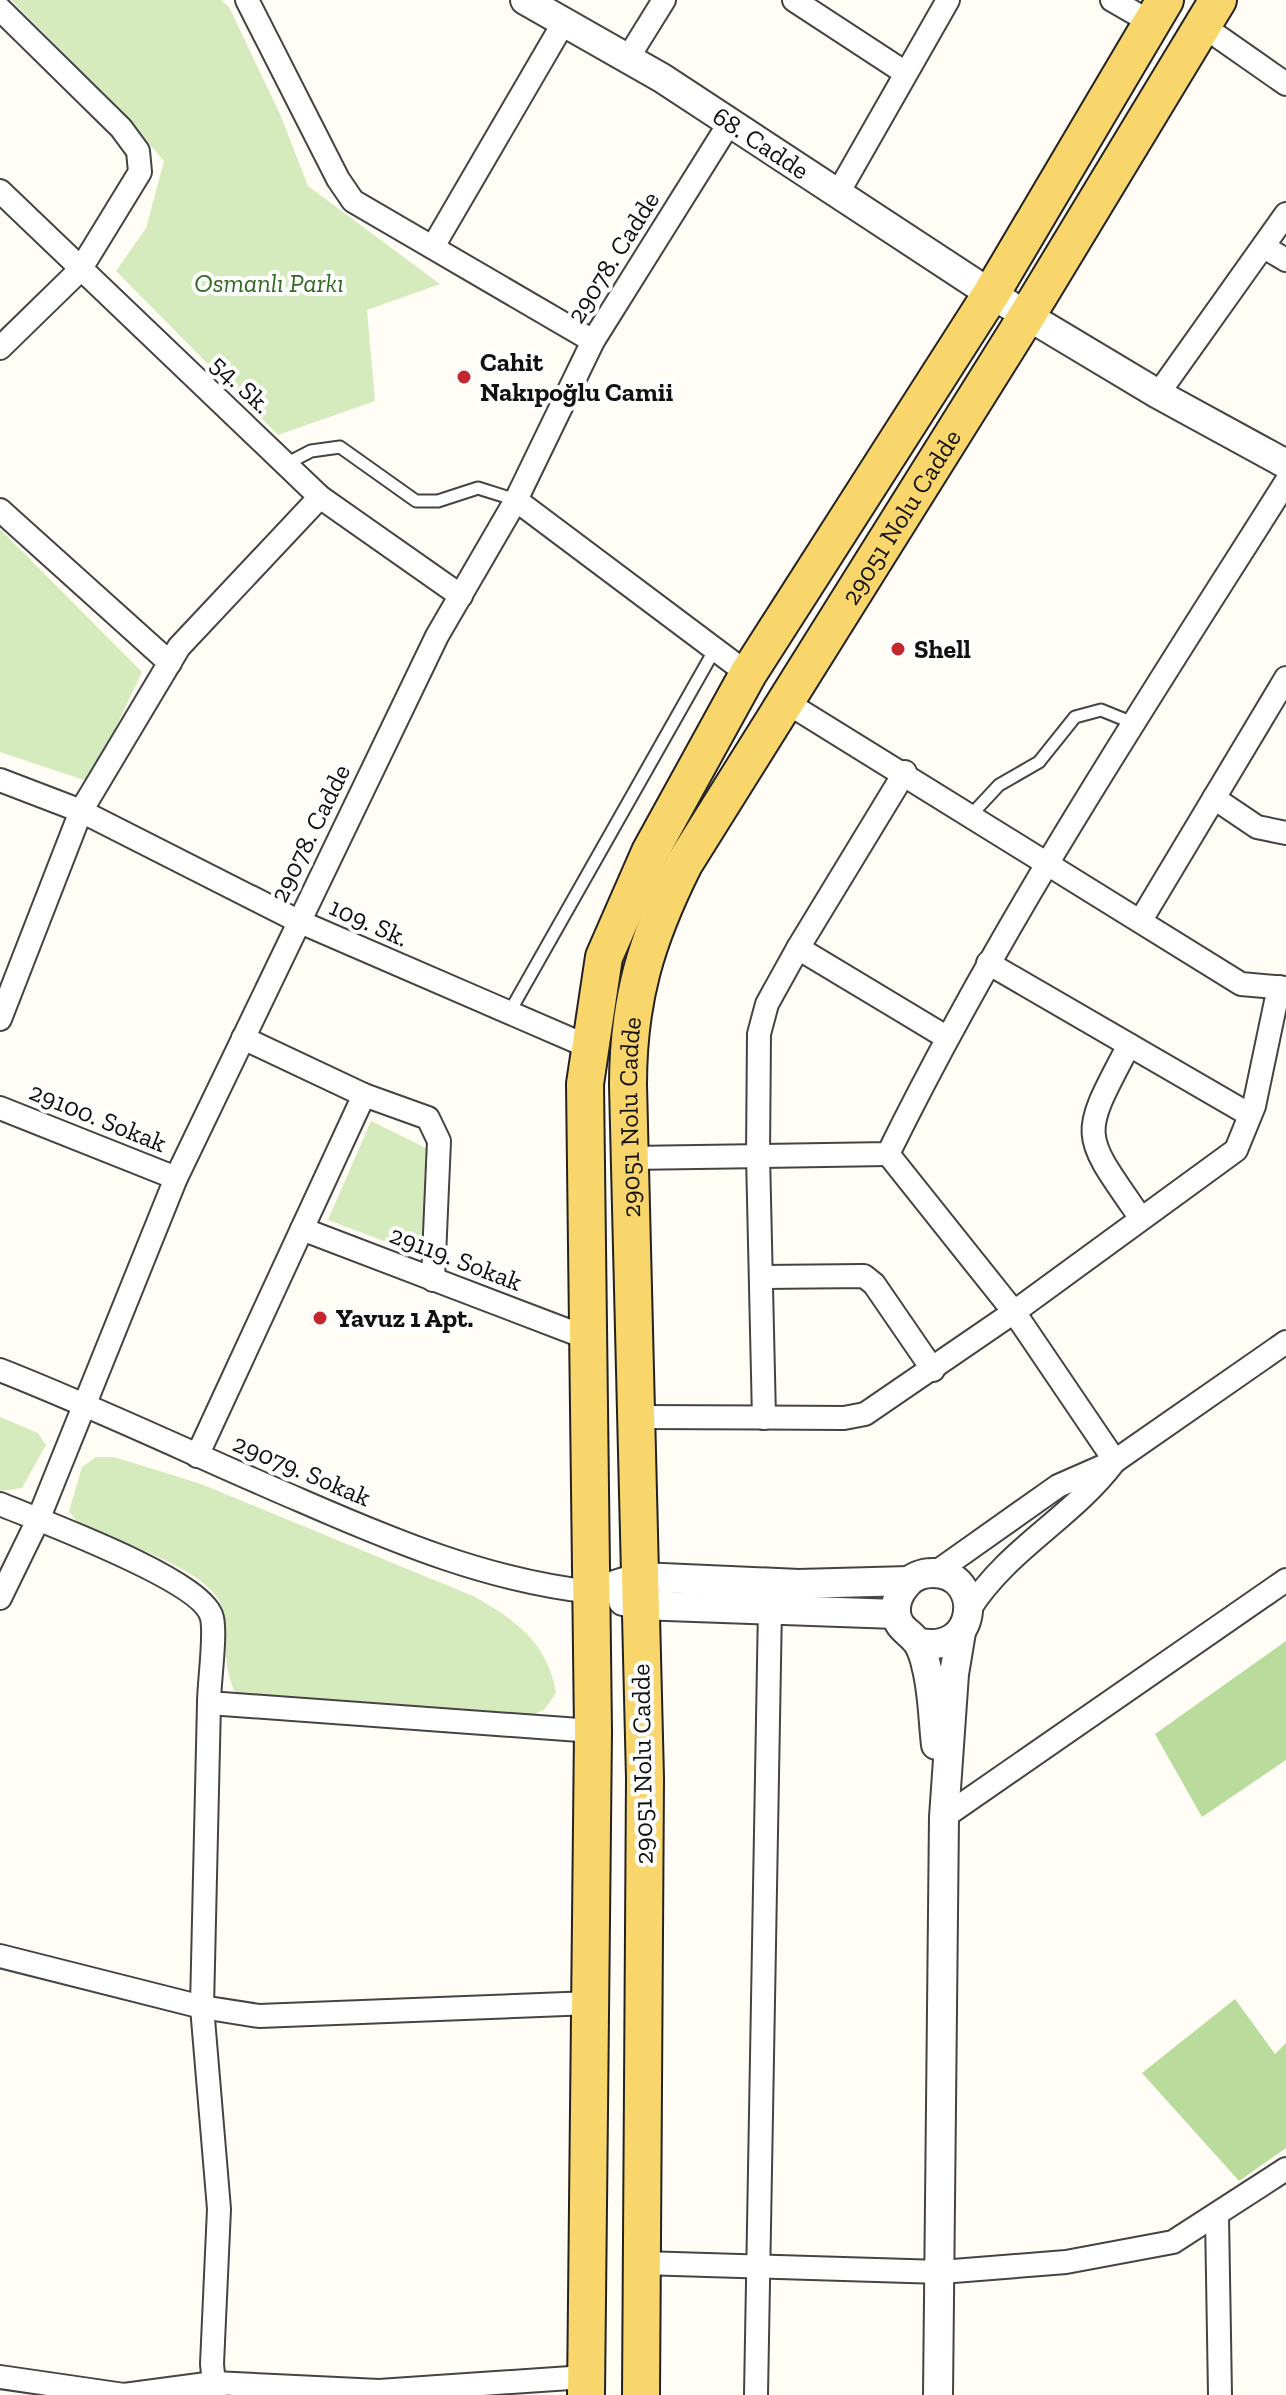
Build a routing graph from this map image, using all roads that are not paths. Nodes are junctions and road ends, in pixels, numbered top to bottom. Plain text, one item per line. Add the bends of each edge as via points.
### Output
1 (247, 0) edge
2 (525, 0) edge
3 (664, 0) edge
4 (794, 0) edge
5 (948, 0) edge
6 (1112, 0) edge
7 (0, 9) edge
8 (1159, 12) edge
9 (1210, 13) edge
10 (564, 22) junction
11 (628, 58) junction
12 (904, 72) junction
13 (1286, 84) edge
14 (730, 122) junction
15 (0, 191) edge
16 (838, 193) junction
17 (1286, 214) edge
18 (434, 245) junction
19 (1264, 247) junction
20 (1286, 260) edge
21 (80, 270) junction
22 (991, 294) junction
23 (1028, 314) junction
24 (593, 341) junction
25 (0, 348) edge
26 (1158, 394) junction
27 (1286, 464) edge
28 (285, 465) junction
29 (1286, 482) edge
30 (320, 497) junction
31 (516, 500) junction
32 (0, 510) edge
33 (461, 596) junction
34 (715, 649) junction
35 (170, 663) junction
36 (748, 674) junction
37 (1286, 678) edge
38 (786, 702) junction
39 (1133, 723) junction
40 (905, 772) junction
41 (0, 780) edge
42 (1214, 798) junction
43 (81, 811) junction
44 (972, 814) junction
45 (1286, 833) edge
46 (1047, 861) junction
47 (1141, 920) junction
48 (298, 921) junction
49 (798, 948) junction
50 (988, 963) junction
51 (1283, 987) edge
52 (509, 1013) junction
53 (0, 1019) edge
54 (946, 1037) junction
55 (243, 1038) junction
56 (1129, 1045) junction
57 (589, 1047) junction
58 (364, 1095) junction
59 (0, 1108) edge
60 (1250, 1115) junction
61 (888, 1154) junction
62 (758, 1155) junction
63 (630, 1158) junction
64 (176, 1178) junction
65 (1140, 1217) junction
66 (302, 1229) junction
67 (761, 1277) junction
68 (433, 1280) junction
69 (1014, 1312) junction
70 (590, 1339) junction
71 (1286, 1342) edge
72 (0, 1370) edge
73 (933, 1370) junction
74 (85, 1405) junction
75 (638, 1417) junction
76 (764, 1418) junction
77 (197, 1456) junction
78 (1115, 1461) junction
79 (0, 1504) edge
80 (38, 1520) junction
81 (922, 1577) junction
82 (1286, 1580) edge
83 (639, 1591) junction
84 (592, 1592) junction
85 (0, 1598) edge
86 (770, 1607) junction
87 (896, 1614) junction
88 (965, 1621) junction
89 (917, 1642) junction
90 (209, 1703) junction
91 (593, 1731) junction
92 (944, 1817) junction
93 (0, 1956) edge
94 (591, 2003) junction
95 (202, 2007) junction
96 (1286, 2169) edge
97 (1217, 2216) junction
98 (642, 2263) junction
99 (757, 2266) junction
100 (941, 2272) junction
101 (0, 2377) edge
102 (585, 2386) edge
103 (215, 2389) edge
104 (379, 2393) edge
105 (641, 2395) edge
106 (756, 2395) edge
107 (938, 2395) edge
108 (1220, 2395) edge

1 - 18 street via 353,201
2 - 10 street, 68. Cadde
3 - 11 street
4 - 12 street
5 - 12 street
6 - 8 street
7 - 21 street via 138,151 140,172
8 - 22 main road, 29051 Nolu Cadde
9 - 13 street
9 - 23 main road, 29051 Nolu Cadde
10 - 11 street, 68. Cadde
10 - 18 street
11 - 14 street, 68. Cadde
12 - 16 street
14 - 16 street, 68. Cadde
14 - 24 street, 29078. Cadde
15 - 21 street, 54. Sk.
16 - 22 street, 68. Cadde
17 - 19 street
18 - 24 street
19 - 20 street
19 - 26 street
21 - 25 street
21 - 28 street, 54. Sk.
22 - 23 street, 68. Cadde
22 - 36 main road, 29051 Nolu Cadde
23 - 26 street, 68. Cadde
23 - 38 main road, 29051 Nolu Cadde
24 - 31 street, 29078. Cadde
26 - 27 street, 68. Cadde
28 - 30 street, 54. Sk.
28 - 31 lane via 311,451 340,447 416,501 438,501 478,488
29 - 39 street
30 - 33 street, 54. Sk.
30 - 35 street via 179,647
31 - 33 street, 29078. Cadde
31 - 34 street
32 - 35 street
33 - 48 street, 29078. Cadde
34 - 36 street
34 - 52 lane
35 - 43 street
36 - 57 main road, 29051 Nolu Cadde via 650,852 604,957
37 - 42 street
38 - 40 street
38 - 63 main road, 29051 Nolu Cadde via 684,864 645,952 628,1040
39 - 44 lane via 1101,710 1075,717 1039,762 999,785
39 - 46 street
40 - 44 street
40 - 49 street
41 - 43 street, 109. Sk.
42 - 45 street via 1257,827
42 - 47 street
43 - 48 street, 109. Sk.
43 - 53 street
44 - 46 street
46 - 47 street
46 - 50 street
47 - 51 street via 1241,984
48 - 52 street, 109. Sk.
48 - 55 street, 29078. Cadde
49 - 54 street
49 - 62 street via 767,1004 759,1034
50 - 54 street
50 - 56 street
51 - 60 street
52 - 57 street, 109. Sk.
54 - 61 street
55 - 58 street
55 - 64 street, 29078. Cadde
56 - 60 street
56 - 65 street via 1098,1103 1092,1126 1098,1157
57 - 70 main road, 29051 Nolu Cadde via 585,1160
58 - 66 street
58 - 68 street via 428,1118 435,1128 439,1141
59 - 64 street, 29100. Sokak
60 - 65 street via 1236,1150
61 - 62 street
61 - 69 street
62 - 63 street
62 - 67 street
63 - 75 main road, 29051 Nolu Cadde
64 - 74 street, 29078. Cadde
65 - 69 street
66 - 68 street, 29119. Sokak
66 - 77 street
67 - 73 street via 864,1276
67 - 76 street
68 - 70 street, 29119. Sokak
69 - 73 street
69 - 78 street
70 - 84 main road, 29051 Nolu Cadde
71 - 78 street
72 - 74 street, 29079. Sokak
73 - 76 street via 865,1414
74 - 77 street, 29079. Sokak
74 - 80 street, 29078. Cadde
75 - 76 street
75 - 83 main road, 29051 Nolu Cadde
77 - 84 street, 29079. Sokak via 486,1573
78 - 81 street via 1058,1486
78 - 88 street via 1092,1491 1014,1553 986,1583
79 - 80 street
80 - 85 street, 29078. Cadde
80 - 90 street via 169,1579 200,1599 212,1617
81 - 83 street
81 - 87 street via 901,1591
81 - 88 street via 953,1579 962,1587
82 - 92 street
83 - 84 street
83 - 86 street
83 - 98 main road, 29051 Nolu Cadde via 645,1778
84 - 91 main road, 29051 Nolu Cadde
86 - 87 street
86 - 99 street
87 - 89 street
88 - 89 street via 941,1644
88 - 92 street via 954,1674
89 - 92 street via 927,1666
90 - 91 street
90 - 95 street
91 - 94 main road, 29051 Nolu Cadde
92 - 100 street
93 - 95 street
94 - 95 street via 259,2016
94 - 102 main road, 29051 Nolu Cadde
95 - 103 street via 219,2209
96 - 97 street
97 - 100 street via 1173,2242 1066,2262
97 - 108 street
98 - 99 street
98 - 105 main road, 29051 Nolu Cadde
99 - 100 street
99 - 106 street
100 - 107 street
101 - 103 street via 124,2395
102 - 104 street
103 - 104 street

